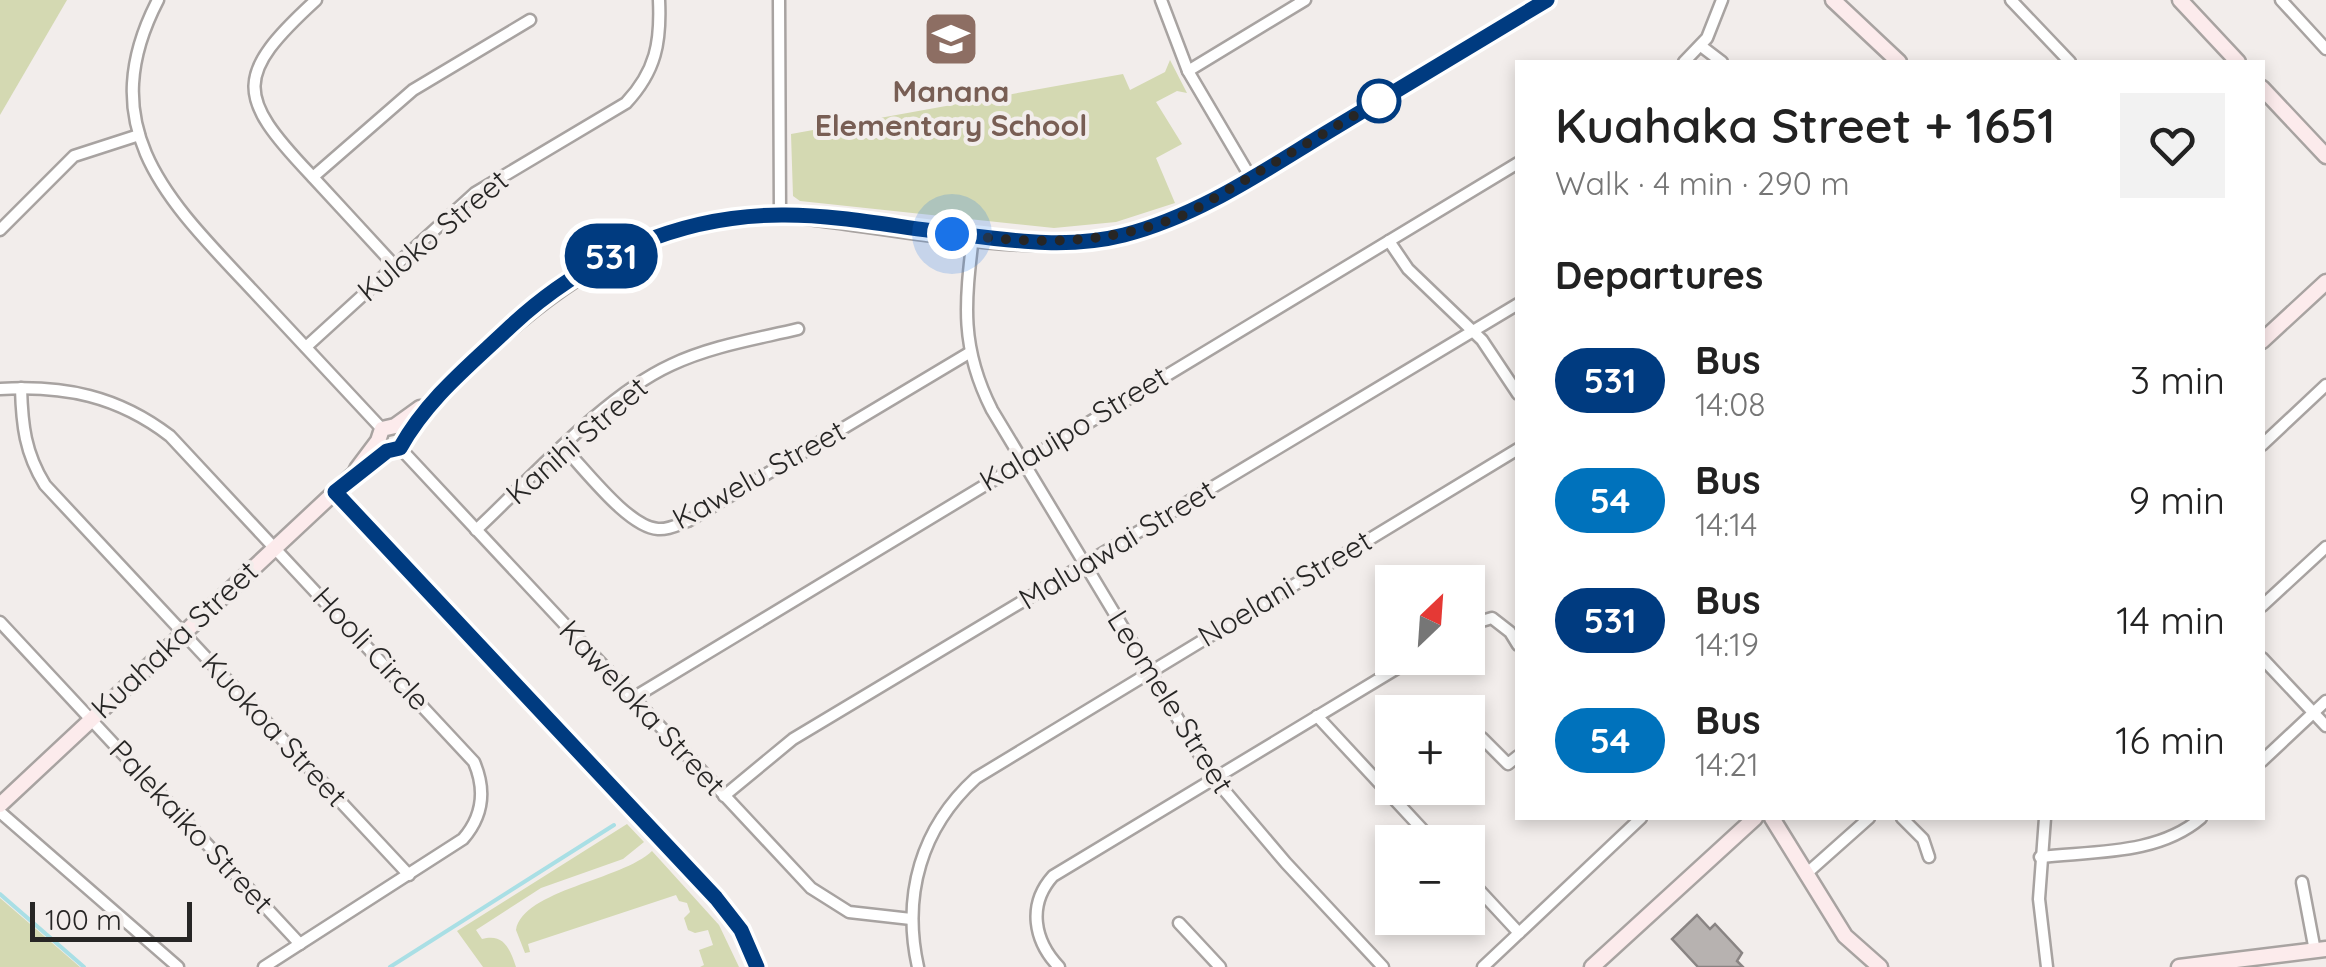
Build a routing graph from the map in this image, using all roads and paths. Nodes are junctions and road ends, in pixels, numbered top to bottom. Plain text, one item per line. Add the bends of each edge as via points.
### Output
1 (158, 0) edge
2 (316, 0) edge
3 (659, 0) edge
4 (779, 0) edge
5 (1161, 0) edge
6 (1305, 0) edge
7 (1547, 0) edge
8 (1722, 0) edge
9 (1833, 0) edge
10 (2011, 0) edge
11 (2180, 0) edge
12 (2281, 0) edge
13 (530, 20) dead end
14 (1700, 46) junction
15 (2326, 48) edge
16 (1686, 60) edge
17 (1719, 60) edge
18 (1897, 60) edge
19 (2068, 60) edge
20 (2236, 60) edge
21 (1188, 71) junction
22 (2265, 91) edge
23 (139, 135) junction
24 (2326, 156) edge
25 (1515, 165) edge
26 (312, 177) junction
27 (1251, 178) junction
28 (780, 215) junction
29 (0, 230) edge
30 (973, 236) junction
31 (1388, 241) junction
32 (394, 264) junction
33 (2326, 282) edge
34 (1515, 306) edge
35 (798, 330) dead end
36 (1473, 330) junction
37 (2265, 338) edge
38 (306, 347) junction
39 (969, 352) junction
40 (2326, 385) edge
41 (21, 388) junction
42 (0, 389) edge
43 (1515, 390) edge
44 (391, 438) junction
45 (2265, 441) edge
46 (564, 448) junction
47 (1515, 451) edge
48 (1022, 461) junction
49 (335, 492) junction
50 (476, 530) junction
51 (276, 547) junction
52 (2326, 547) edge
53 (1085, 564) junction
54 (2265, 603) edge
55 (1485, 620) edge
56 (0, 622) edge
57 (183, 633) junction
58 (1515, 640) edge
59 (2265, 661) edge
60 (1149, 671) junction
61 (1385, 675) edge
62 (632, 698) junction
63 (2326, 701) edge
64 (2314, 713) junction
65 (1316, 716) junction
66 (90, 719) junction
67 (2326, 726) edge
68 (1485, 741) edge
69 (2265, 757) edge
70 (1515, 758) edge
71 (1213, 778) junction
72 (724, 796) junction
73 (0, 805) edge
74 (0, 812) edge
75 (1622, 820) edge
76 (1639, 820) edge
77 (1754, 820) edge
78 (1773, 820) edge
79 (1868, 820) edge
80 (1904, 820) edge
81 (2044, 820) edge
82 (2198, 820) edge
83 (1418, 825) edge
84 (1629, 829) junction
85 (1929, 857) dead end
86 (2040, 857) junction
87 (1806, 874) junction
88 (409, 875) junction
89 (2302, 882) dead end
90 (1485, 897) edge
91 (911, 919) junction
92 (1179, 923) dead end
93 (1519, 934) junction
94 (300, 944) junction
95 (2321, 950) edge
96 (178, 967) edge
97 (264, 967) edge
98 (756, 967) edge
99 (918, 967) edge
100 (1058, 967) edge
101 (1220, 967) edge
102 (1383, 967) edge
103 (1483, 967) edge
104 (1592, 967) edge
105 (1880, 967) edge
106 (2046, 967) edge
107 (2179, 967) edge

1 - 23 street, Kaweloka Street via 135,72
2 - 26 street via 268,51 255,84 265,124
3 - 32 street, Kuloko Street via 656,56 626,103 496,178
4 - 28 street
5 - 21 street
6 - 21 street
7 - 27 street, Kuahaka Street
8 - 14 street
9 - 18 street
10 - 19 street
11 - 20 street
12 - 15 street
13 - 26 street via 412,90
14 - 16 street
14 - 17 street
21 - 27 street
22 - 24 street
23 - 29 street via 74,156
23 - 38 street, Kaweloka Street via 172,202
25 - 31 street, Kalauipo Street
26 - 32 street
27 - 30 street, Kuahaka Street via 1189,213 1119,236 1060,243
28 - 30 street, Kuahaka Street
28 - 44 street, Kuahaka Street via 688,227 595,264 539,302
30 - 39 street, Leomele Street via 965,311
31 - 36 street via 1408,270
31 - 48 street, Kalauipo Street
32 - 38 street, Kuloko Street
33 - 37 street
34 - 36 street, Maluawai Street
35 - 46 street, Kanihi Street via 670,365 619,398
36 - 43 street
36 - 53 street, Maluawai Street
38 - 44 street, Kaweloka Street
39 - 46 street, Kawelu Street via 669,528 655,530 638,521
39 - 48 street, Leomele Street
40 - 45 street
41 - 42 street, Hooli Circle
41 - 51 street, Hooli Circle via 88,394 146,418
41 - 57 street, Kuokoa Street via 24,439 45,485
44 - 49 street, Kuahaka Street
44 - 50 street, Kaweloka Street
46 - 50 street, Kanihi Street
47 - 60 street, Noelani Street
48 - 53 street, Leomele Street
48 - 62 street, Kalauipo Street
49 - 51 street, Kuahaka Street
49 - 98 street via 716,898 741,930
50 - 62 street, Kaweloka Street
51 - 57 street, Kuahaka Street
51 - 88 street, Hooli Circle via 476,768 482,800 472,828
52 - 54 street
53 - 60 street, Leomele Street
53 - 72 street, Maluawai Street via 793,739
55 - 58 street via 1492,618
56 - 66 street, Palekaiko Street
57 - 66 street, Kuahaka Street
57 - 88 street, Kuokoa Street
59 - 64 street
60 - 71 street, Leomele Street
60 - 91 street, Noelani Street via 964,789 928,840
61 - 65 street
62 - 72 street, Kaweloka Street
63 - 64 street
64 - 67 street
64 - 69 street
65 - 71 street
65 - 83 street
66 - 73 street, Kuahaka Street
66 - 94 street, Palekaiko Street
68 - 70 street via 1508,764
71 - 100 street via 1047,883 1036,926
71 - 102 street, Leomele Street
72 - 91 street, Kaweloka Street via 823,899 862,916
74 - 96 street
75 - 84 street
76 - 84 street
77 - 104 street
78 - 87 street
79 - 87 street
80 - 85 street
81 - 86 street
82 - 86 street via 2152,844
84 - 93 street
86 - 106 street
87 - 105 street via 1845,936
88 - 94 street, Hooli Circle
89 - 95 street
90 - 93 street
91 - 99 street, Noelani Street
92 - 101 street
93 - 103 street
94 - 97 street, Hooli Circle
95 - 107 street

